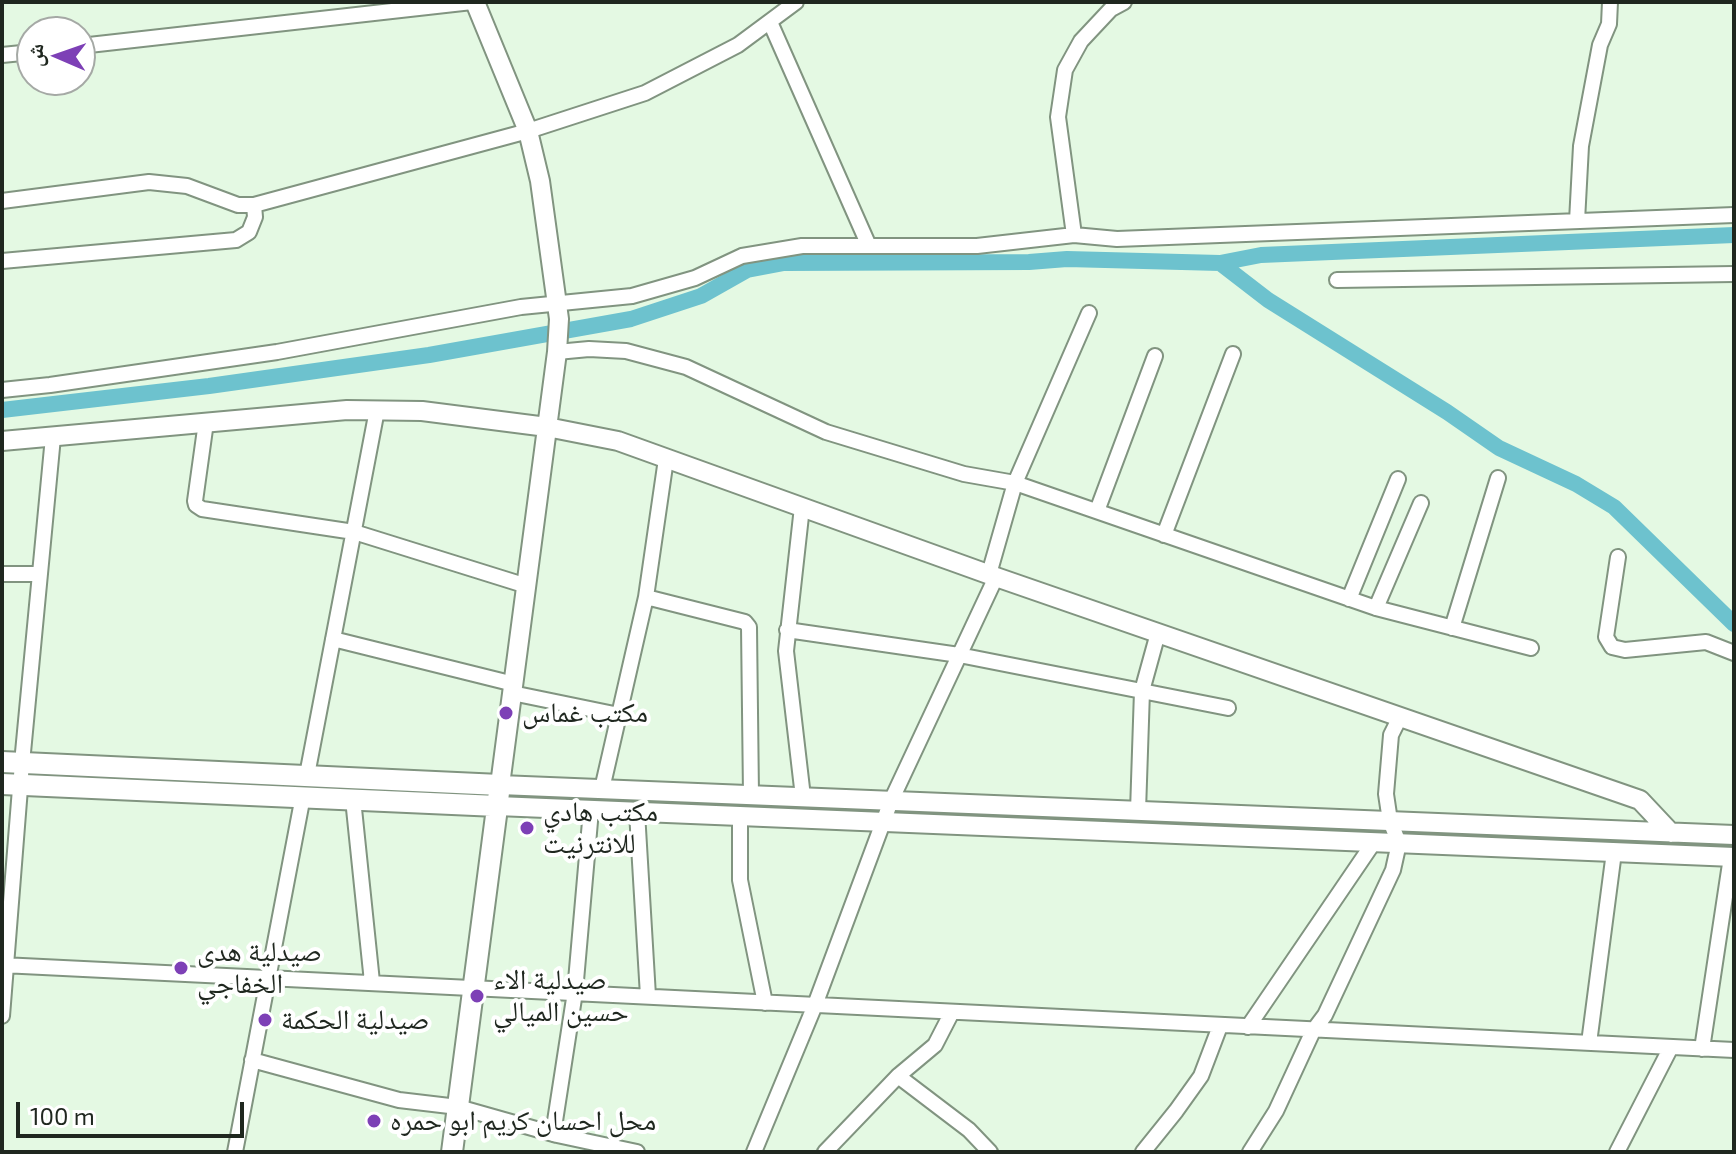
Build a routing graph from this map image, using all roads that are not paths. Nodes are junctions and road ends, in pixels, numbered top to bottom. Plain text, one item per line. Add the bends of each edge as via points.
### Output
1 (474, 2) edge
2 (796, 2) edge
3 (1124, 2) edge
4 (1610, 2) edge
5 (351, 9) edge
6 (770, 22) junction
7 (96, 44) edge
8 (528, 131) junction
9 (2, 201) edge
10 (254, 205) junction
11 (1734, 215) edge
12 (1577, 221) junction
13 (1074, 235) junction
14 (869, 246) junction
15 (2, 261) edge
16 (1734, 274) edge
17 (1337, 280) dead end
18 (558, 311) junction
19 (1089, 313) dead end
20 (557, 352) junction
21 (1233, 354) dead end
22 (1155, 356) dead end
23 (2, 390) edge
24 (377, 410) junction
25 (206, 422) junction
26 (547, 427) junction
27 (53, 437) junction
28 (2, 441) edge
29 (666, 459) junction
30 (1498, 478) dead end
31 (1398, 479) dead end
32 (1015, 483) junction
33 (1421, 503) dead end
34 (802, 507) junction
35 (1097, 511) junction
36 (354, 532) junction
37 (1164, 535) junction
38 (1618, 557) dead end
39 (2, 574) edge
40 (40, 574) junction
41 (992, 576) junction
42 (527, 586) junction
43 (646, 597) junction
44 (1349, 599) junction
45 (1376, 608) junction
46 (1452, 628) junction
47 (787, 630) junction
48 (1158, 633) junction
49 (333, 639) junction
50 (1531, 648) dead end
51 (1734, 653) edge
52 (959, 655) junction
53 (513, 688) junction
54 (1142, 691) junction
55 (1228, 708) dead end
56 (619, 715) junction
57 (1400, 717) junction
58 (12, 762) edge
59 (307, 775) junction
60 (11, 784) edge
61 (500, 785) junction
62 (602, 789) junction
63 (751, 795) junction
64 (303, 796) junction
65 (803, 797) junction
66 (353, 799) junction
67 (891, 801) junction
68 (497, 806) junction
69 (591, 810) junction
70 (1138, 811) junction
71 (637, 812) junction
72 (740, 816) junction
73 (1390, 821) junction
74 (883, 822) junction
75 (1671, 833) junction
76 (1734, 835) edge
77 (1374, 842) junction
78 (1399, 843) junction
79 (1614, 852) junction
80 (1733, 857) edge
81 (4, 965) edge
82 (268, 976) junction
83 (372, 982) junction
84 (474, 987) junction
85 (575, 992) junction
86 (648, 996) junction
87 (765, 1003) junction
88 (815, 1005) junction
89 (952, 1012) junction
90 (2, 1016) edge
91 (1220, 1026) junction
92 (1248, 1027) junction
93 (1313, 1031) junction
94 (1589, 1043) junction
95 (1671, 1047) junction
96 (1702, 1049) junction
97 (1734, 1050) edge
98 (252, 1060) junction
99 (898, 1076) junction
100 (458, 1107) junction
101 (553, 1134) junction
102 (235, 1152) edge
103 (452, 1152) edge
104 (637, 1152) edge
105 (754, 1152) edge
106 (825, 1152) edge
107 (990, 1152) edge
108 (1143, 1152) edge
109 (1250, 1152) edge
110 (1617, 1152) edge

1 - 5 street
1 - 8 street
2 - 6 street
3 - 13 street via 1081,41 1065,70 1058,117
4 - 12 street via 1581,146
5 - 7 street
6 - 8 street via 738,45 645,93
6 - 14 street
8 - 10 street
8 - 18 street
9 - 10 street via 149,182 187,186 238,205
10 - 15 street via 249,232 236,240
11 - 12 street
12 - 13 street via 1117,239
13 - 14 street via 977,246
14 - 18 street via 802,246 742,256 695,278
16 - 17 street
18 - 20 street
18 - 23 street
19 - 32 street
20 - 26 street
20 - 32 street via 626,351 686,367 826,432 964,474
21 - 37 street
22 - 35 street
24 - 25 street
24 - 26 street
24 - 36 street
25 - 27 street
25 - 36 street via 196,505
26 - 29 street via 618,441
26 - 42 street
27 - 28 street
27 - 40 street
29 - 34 street
29 - 43 street
30 - 46 street
31 - 44 street
32 - 35 street
32 - 41 street
33 - 45 street
34 - 41 street
34 - 47 street
35 - 37 street
36 - 42 street
36 - 49 street
37 - 44 street
38 - 51 street via 1606,637 1612,647 1706,642
39 - 40 street
40 - 58 street
41 - 48 street
41 - 52 street
42 - 53 street
43 - 56 street
43 - 63 street via 749,627
44 - 45 street
45 - 46 street
46 - 50 street
47 - 52 street
47 - 65 street
48 - 54 street
48 - 57 street
49 - 53 street
49 - 59 street
52 - 54 street
52 - 67 street
53 - 56 street
53 - 61 street
54 - 55 street
54 - 70 street
56 - 62 street
57 - 73 street via 1391,735 1386,794
57 - 75 street via 1640,800
58 - 59 main road
58 - 60 street
59 - 61 main road
60 - 64 main road
60 - 81 street
61 - 62 street
61 - 68 main road
62 - 63 street
63 - 65 street
64 - 66 main road
64 - 82 street
65 - 67 street
66 - 68 main road
66 - 83 street
67 - 70 street
67 - 74 street
68 - 69 street
68 - 84 main road
69 - 71 street
69 - 85 street
70 - 73 street
71 - 72 street
71 - 86 street
72 - 74 street
72 - 87 street via 740,880
73 - 75 street
73 - 78 street
74 - 77 street
74 - 88 street
75 - 76 street
77 - 78 street
77 - 92 street
78 - 79 street
78 - 93 street via 1393,870
79 - 80 street
79 - 94 street
80 - 96 street
81 - 82 street
81 - 90 street
82 - 83 street
82 - 98 street
83 - 84 street
84 - 85 street
84 - 100 main road
85 - 86 street
85 - 101 street
86 - 87 street
87 - 88 street
88 - 89 street
88 - 105 street
89 - 91 street
89 - 99 street via 935,1045
91 - 92 street
91 - 108 street via 1201,1076
92 - 93 street
93 - 94 street
93 - 109 street via 1276,1111
94 - 95 street
95 - 96 street
95 - 110 street
96 - 97 street
98 - 100 street via 399,1100
98 - 102 street
99 - 106 street
99 - 107 street
100 - 101 street
100 - 103 main road
101 - 104 street

